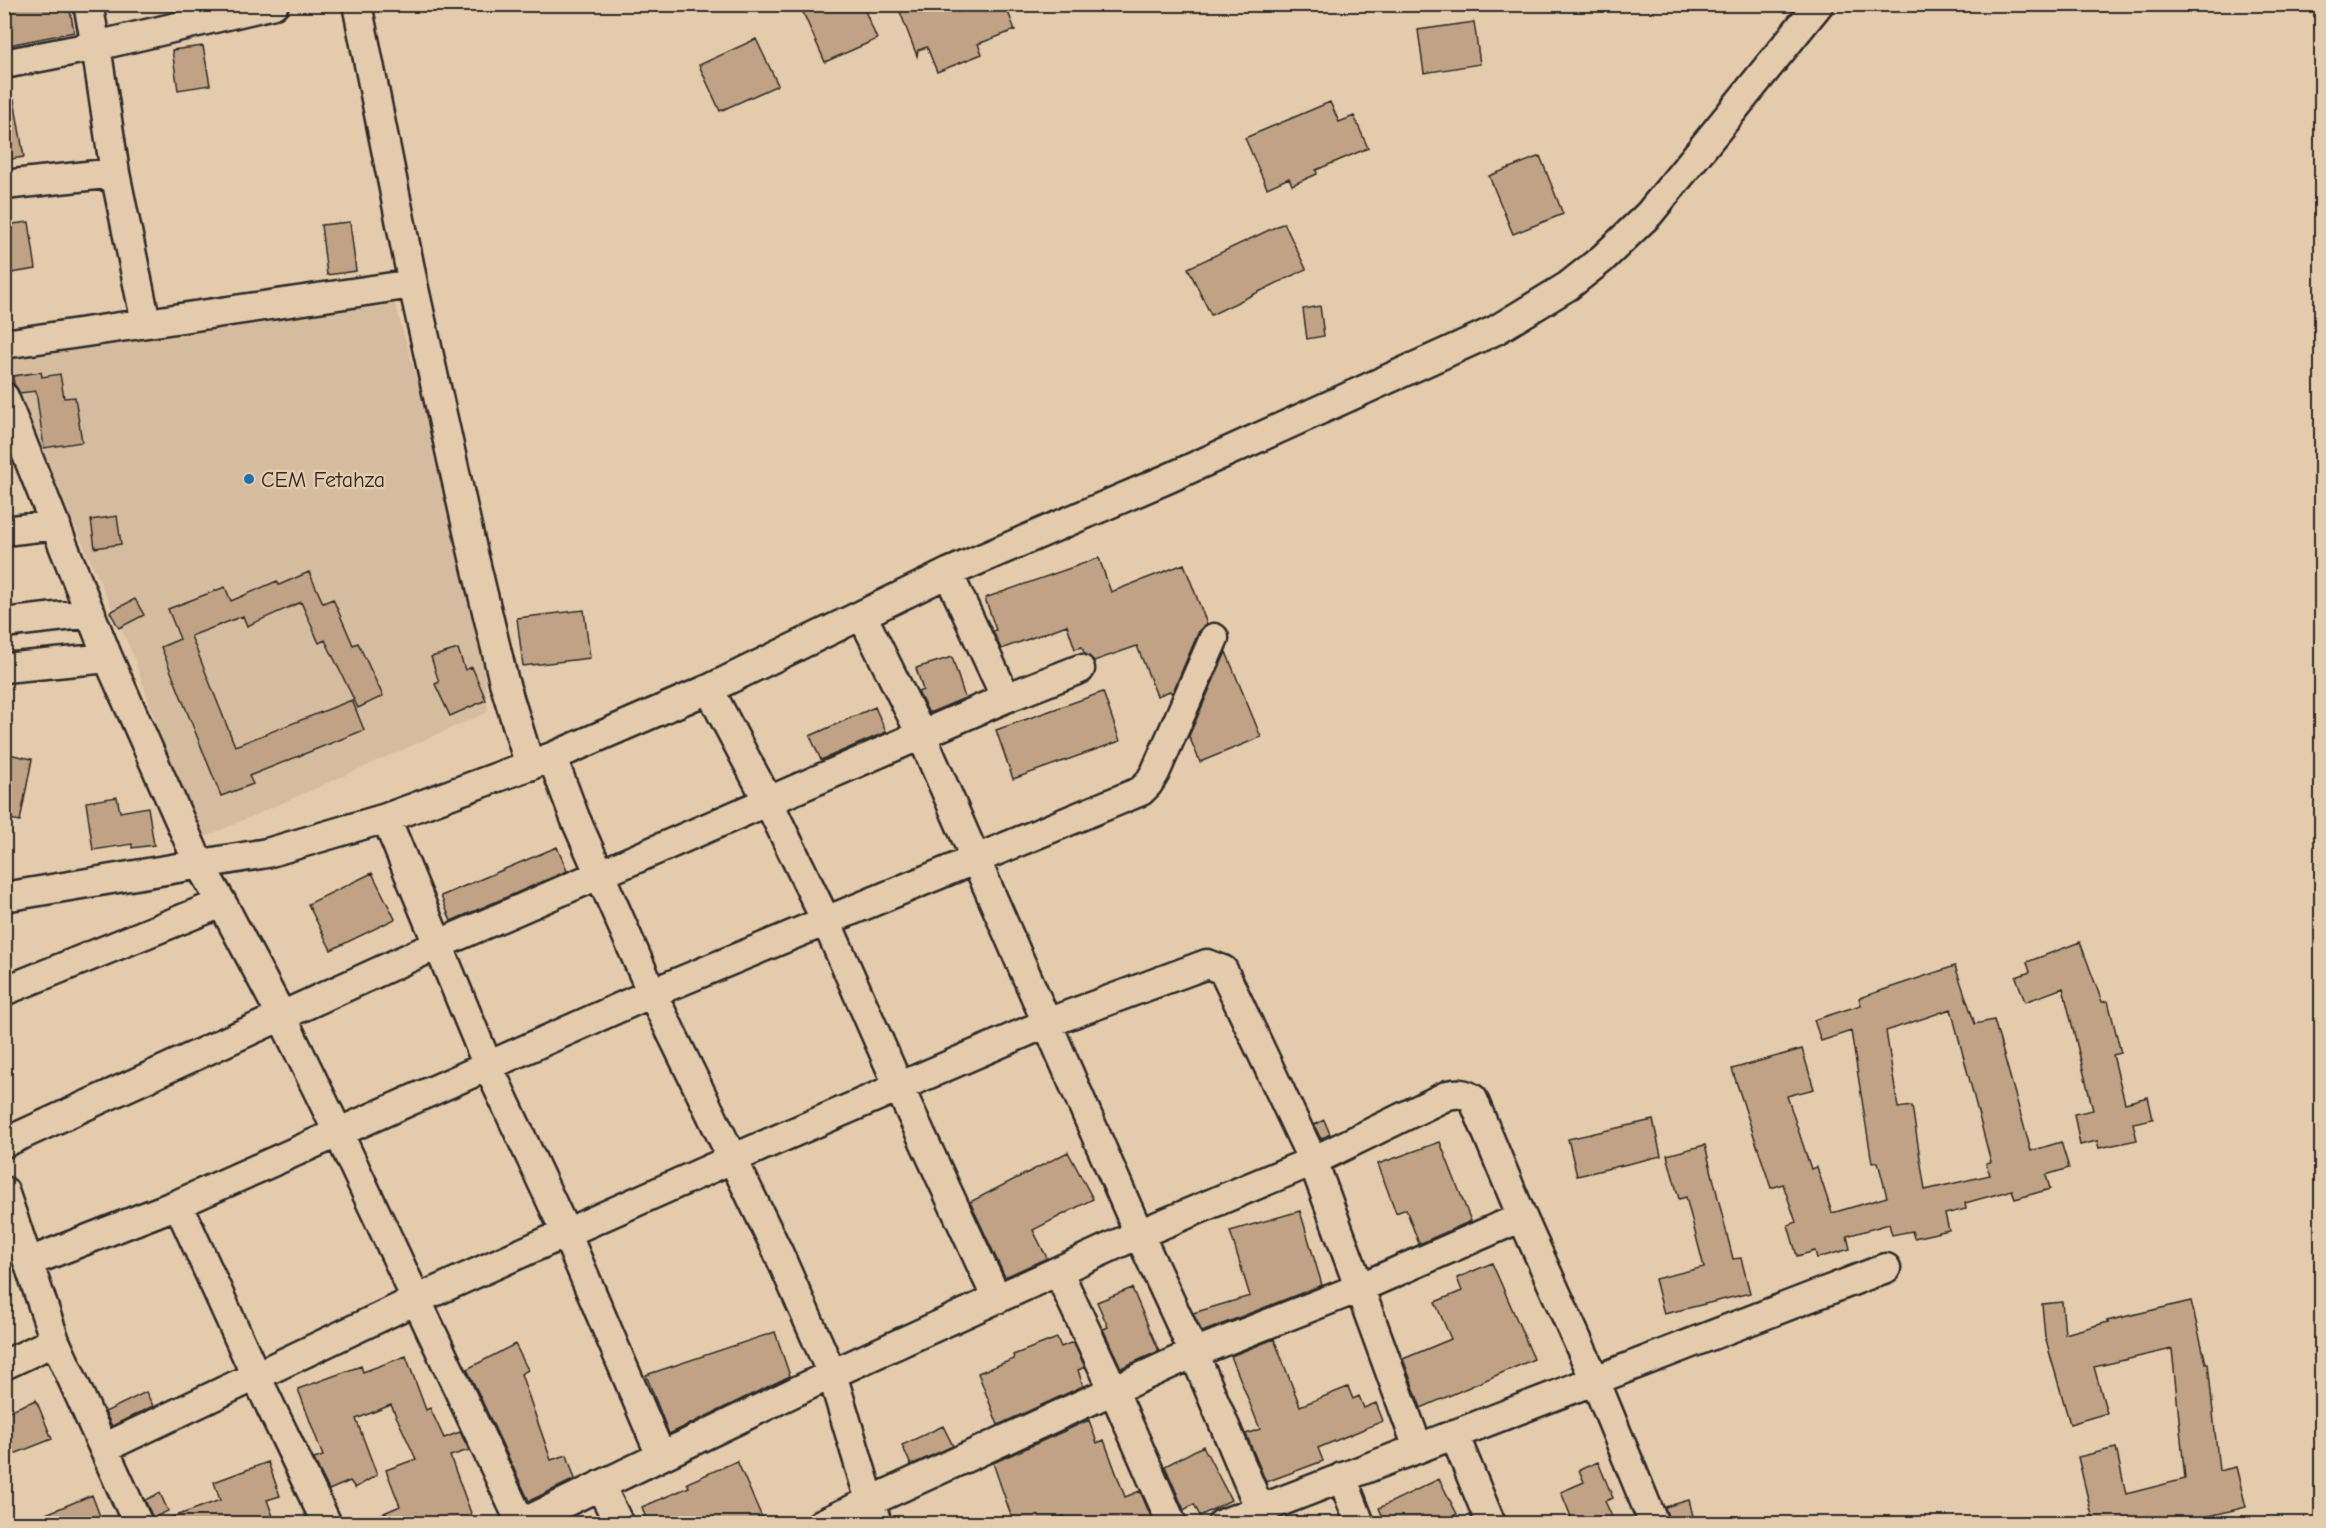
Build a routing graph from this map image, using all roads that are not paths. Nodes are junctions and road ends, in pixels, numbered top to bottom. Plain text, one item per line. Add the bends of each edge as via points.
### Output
1 (88, 4) edge
2 (274, 4) edge
3 (357, 4) edge
4 (1819, 4) edge
5 (96, 46) junction
6 (4, 64) edge
7 (115, 173) junction
8 (4, 185) edge
9 (413, 284) junction
10 (146, 323) junction
11 (4, 344) edge
12 (4, 397) edge
13 (56, 525) junction
14 (4, 531) edge
15 (948, 573) junction
16 (91, 613) junction
17 (862, 615) junction
18 (4, 623) edge
19 (1214, 638) dead end
20 (108, 658) junction
21 (4, 668) edge
22 (1080, 669) dead end
23 (710, 689) junction
24 (1006, 698) junction
25 (921, 734) junction
26 (541, 762) junction
27 (768, 801) junction
28 (386, 818) junction
29 (975, 858) junction
30 (199, 864) junction
31 (600, 874) junction
32 (4, 897) edge
33 (222, 903) junction
34 (826, 921) junction
35 (437, 945) junction
36 (4, 991) edge
37 (652, 993) junction
38 (281, 1015) junction
39 (1047, 1023) junction
40 (488, 1066) junction
41 (899, 1087) junction
42 (338, 1132) junction
43 (4, 1143) edge
44 (732, 1159) junction
45 (1312, 1161) junction
46 (4, 1191) edge
47 (178, 1204) junction
48 (1522, 1217) junction
49 (567, 1233) junction
50 (1139, 1234) junction
51 (29, 1262) junction
52 (1886, 1268) dead end
53 (1058, 1272) junction
54 (1359, 1288) junction
55 (418, 1299) junction
56 (997, 1299) junction
57 (55, 1341) junction
58 (1194, 1353) junction
59 (4, 1365) edge
60 (832, 1374) junction
61 (256, 1376) junction
62 (1595, 1380) junction
63 (1113, 1389) junction
64 (1454, 1434) junction
65 (104, 1448) junction
66 (1418, 1448) junction
67 (661, 1456) junction
68 (1342, 1477) junction
69 (600, 1485) junction
70 (874, 1512) edge
71 (1263, 1516) edge
72 (1648, 1521) edge
73 (521, 1523) edge
74 (138, 1524) edge
75 (327, 1524) edge
76 (620, 1524) edge
77 (821, 1524) edge
78 (1172, 1524) edge
79 (1222, 1524) edge
80 (1360, 1524) edge
81 (1491, 1524) edge

1 - 5 street
2 - 5 street
3 - 9 street
4 - 15 street via 1649,214 1568,286 1496,330
5 - 6 street
5 - 7 street
7 - 8 street
7 - 10 street
9 - 10 street
9 - 26 street via 504,682
10 - 11 street
12 - 13 street
13 - 14 street
13 - 16 street
15 - 17 street
15 - 24 street
16 - 18 street
16 - 20 street
17 - 23 street
17 - 25 street
19 - 29 street via 1148,784 1141,791
20 - 21 street
20 - 30 street
22 - 24 street
23 - 26 street
23 - 27 street
24 - 25 street
25 - 27 street
25 - 29 street
26 - 28 street
26 - 31 street
27 - 31 street
27 - 34 street
28 - 30 street via 267,853
28 - 35 street
29 - 34 street
29 - 39 street
30 - 32 street
30 - 33 street
31 - 35 street
31 - 37 street
33 - 36 street
33 - 38 street
34 - 37 street
34 - 41 street
35 - 38 street
35 - 40 street
37 - 40 street
37 - 44 street
38 - 42 street
38 - 43 street
39 - 41 street
39 - 45 street via 1201,965 1214,965 1223,970
39 - 50 street
40 - 42 street
40 - 49 street
41 - 44 street
41 - 56 street
42 - 47 street
42 - 55 street
44 - 49 street
44 - 60 street
45 - 48 street via 1448,1095 1467,1095 1473,1100
45 - 50 street
45 - 54 street
46 - 51 street
47 - 51 street
47 - 61 street
48 - 54 street
48 - 62 street
49 - 55 street
49 - 67 street
50 - 53 street
50 - 58 street
51 - 57 street
52 - 62 street
53 - 56 street
53 - 63 street
54 - 58 street
54 - 66 street
55 - 61 street
55 - 73 street
56 - 60 street
57 - 59 street
57 - 65 street
58 - 63 street
58 - 71 street
60 - 67 street
60 - 70 street
61 - 65 street
61 - 75 street
62 - 64 street
62 - 72 street
63 - 70 street
63 - 78 street
64 - 66 street
64 - 81 street
65 - 74 street
66 - 68 street
67 - 69 street
68 - 71 street
68 - 80 street
69 - 73 street
69 - 76 street
70 - 77 street
71 - 79 street

